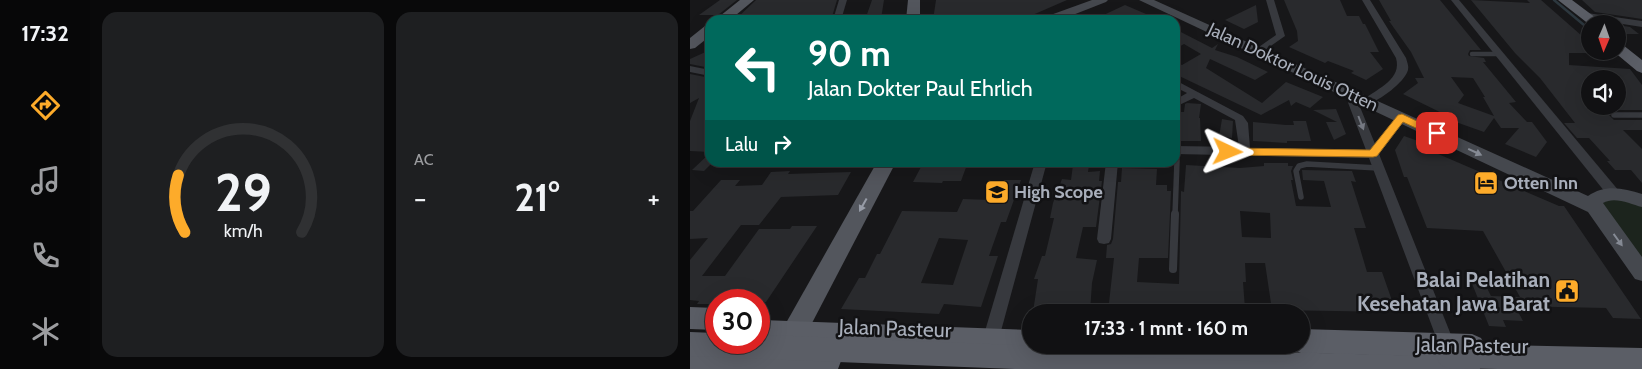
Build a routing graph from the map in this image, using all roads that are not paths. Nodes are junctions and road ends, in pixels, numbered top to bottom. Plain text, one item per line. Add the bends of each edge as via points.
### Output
1 (748, 0) edge
2 (844, 0) edge
3 (914, 0) edge
4 (1270, 0) edge
5 (1366, 0) edge
6 (1455, 0) edge
7 (1095, 1) edge
8 (1151, 1) edge
9 (1567, 3) edge
10 (728, 15) edge
11 (840, 15) edge
12 (913, 15) edge
13 (1061, 15) edge
14 (1581, 15) edge
15 (1626, 23) edge
16 (1642, 24) edge
17 (705, 32) edge
18 (692, 41) edge
19 (1626, 48) edge
20 (1259, 51) junction
21 (1472, 54) dead end
22 (1500, 54) junction
23 (1626, 55) edge
24 (1642, 61) edge
25 (705, 65) edge
26 (1642, 68) edge
27 (693, 70) edge
28 (1180, 86) edge
29 (1348, 92) junction
30 (1195, 93) junction
31 (1180, 101) edge
32 (1368, 101) junction
33 (1626, 115) edge
34 (1642, 115) edge
35 (1402, 117) junction
36 (1180, 150) edge
37 (1245, 152) junction
38 (1373, 154) junction
39 (884, 167) edge
40 (1040, 167) edge
41 (1111, 167) edge
42 (1177, 167) edge
43 (1378, 168) junction
44 (1614, 194) junction
45 (1301, 197) dead end
46 (1642, 201) edge
47 (1594, 207) junction
48 (1104, 239) dead end
49 (1172, 269) dead end
50 (1642, 272) edge
51 (690, 318) edge
52 (705, 319) edge
53 (770, 323) edge
54 (799, 324) junction
55 (690, 327) edge
56 (705, 328) edge
57 (993, 331) junction
58 (1022, 332) edge
59 (770, 333) edge
60 (1310, 342) edge
61 (690, 344) edge
62 (1447, 345) junction
63 (1022, 349) edge
64 (1022, 349) edge
65 (1310, 351) edge
66 (1050, 354) edge
67 (1084, 354) edge
68 (1134, 354) edge
69 (1630, 355) edge
70 (690, 356) edge
71 (1642, 360) edge
72 (777, 364) edge
73 (1074, 369) edge
74 (1081, 369) edge
75 (1131, 369) edge
76 (1468, 369) edge

1 - 10 main road
2 - 11 street
3 - 12 main road
4 - 20 street via 1281,36
5 - 32 street via 1403,66 1396,80
6 - 22 street
7 - 13 main road
8 - 20 main road, Jalan Doktor Louis Otten
9 - 14 highway
15 - 16 street
17 - 18 main road
19 - 24 highway
20 - 29 main road, Jalan Doktor Louis Otten
21 - 22 lane
22 - 44 street
23 - 26 highway
25 - 27 street
28 - 30 street
29 - 32 main road, Jalan Doktor Louis Otten
29 -> 38 street
30 - 31 street
30 - 37 street via 1241,120
32 - 35 main road, Jalan Doktor Louis Otten
33 - 34 lane
35 - 38 street
35 -> 47 main road, Jalan Doktor Louis Otten
36 - 37 street
37 - 38 street
38 - 43 street
39 -> 54 main road
40 - 57 street
41 - 48 street
42 - 49 lane
43 - 45 lane via 1298,166
43 - 62 street
44 - 46 main road
44 - 47 main road via 1598,197
47 -> 50 main road, Jalan Doktor Louis Otten
51 - 52 highway
53 - 54 highway, Jalan Pasteur
54 - 57 highway, Jalan Pasteur
54 - 72 main road
55 - 56 highway
57 - 58 highway, Jalan Pasteur
59 - 63 highway, bridge
60 - 62 highway, Jalan Pasteur
61 - 64 highway, bridge
62 - 69 highway, Jalan Pasteur
65 - 71 highway, bridge
66 - 75 highway, bridge
67 - 74 highway
68 - 76 highway, bridge
70 - 72 highway, Jalan Pasteur
72 - 73 highway, Jalan Pasteur

